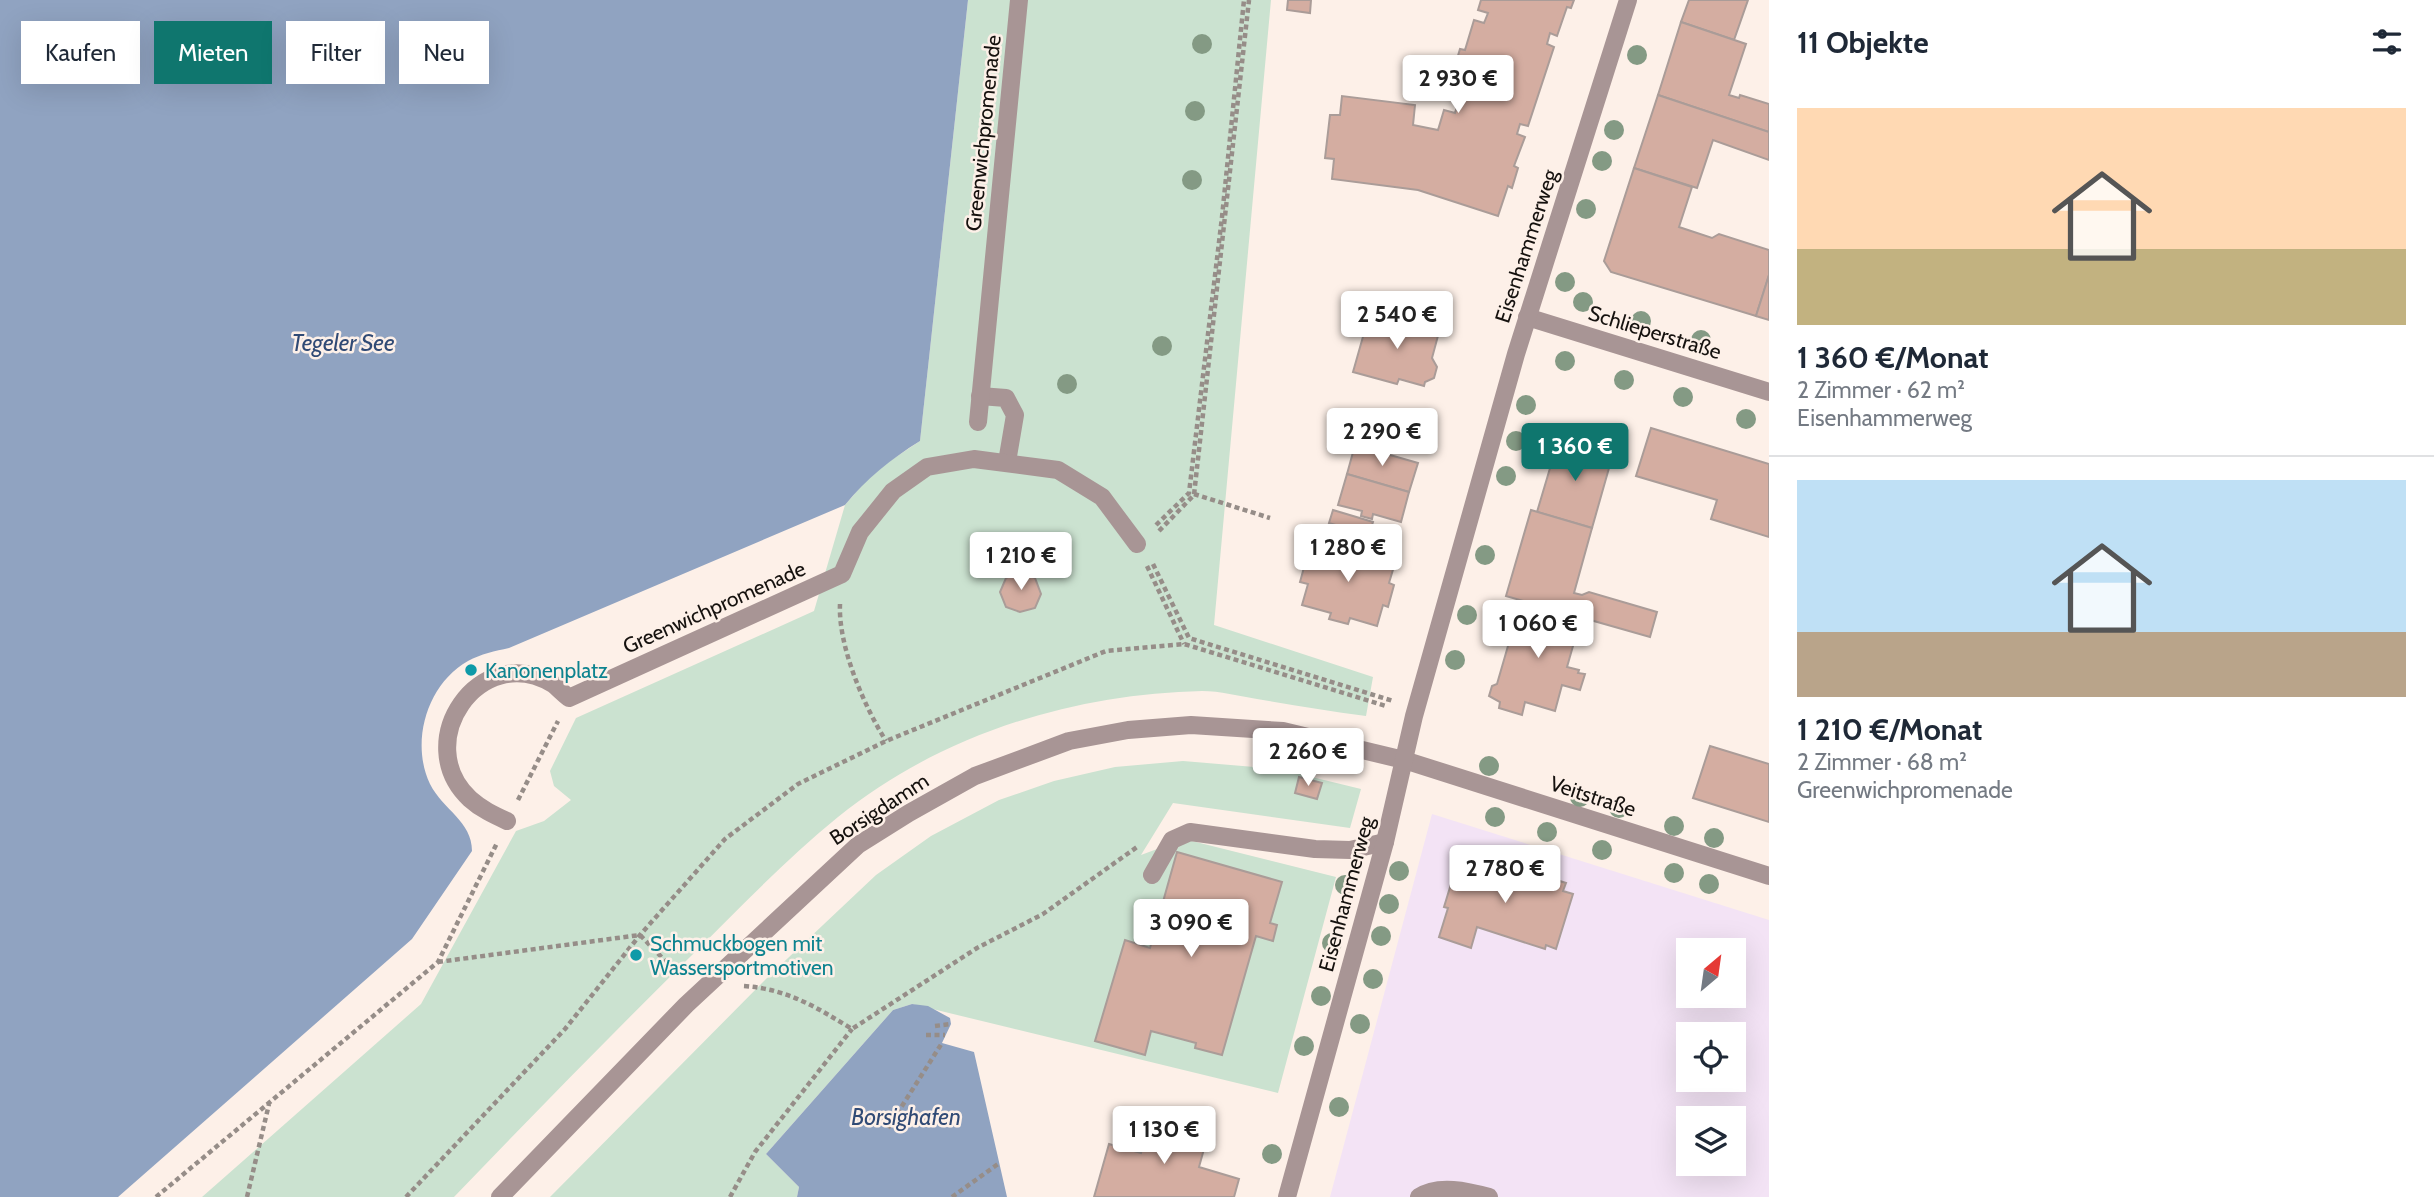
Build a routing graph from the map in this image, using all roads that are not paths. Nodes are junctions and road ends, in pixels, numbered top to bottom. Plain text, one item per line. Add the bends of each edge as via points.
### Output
1 (1019, 0) edge
2 (1628, 0) edge
3 (1527, 317) junction
4 (1769, 392) edge
5 (980, 396) junction
6 (978, 422) dead end
7 (1007, 462) junction
8 (1145, 541) road end
9 (1404, 760) junction
10 (507, 821) road end
11 (1385, 842) junction
12 (1152, 875) dead end
13 (1769, 876) edge
14 (500, 1197) edge
15 (1287, 1197) edge
16 (1419, 1197) edge
17 (1489, 1197) edge

1 - 5 street, Greenwichpromenade
2 - 3 street, Eisenhammerweg
3 - 4 street, Schlieperstraße
3 - 9 street, Eisenhammerweg
5 - 6 street, Greenwichpromenade
5 - 7 street via 1006,398 1014,415
7 - 8 street via 1058,470 1102,496
7 - 10 street, Greenwichpromenade via 975,451 927,467 892,491 860,532 842,574 569,698 553,684 519,674 476,686 455,713 447,740 448,762 469,798
9 - 11 street, Eisenhammerweg
9 - 13 street, Veitstraße
9 - 14 street, Borsigdamm via 1283,731 1191,725 1069,741 975,776 858,845 686,1005
11 - 12 street via 1350,850 1315,849 1190,832 1172,840
11 - 15 street, Eisenhammerweg
16 - 17 street via 1426,1192 1465,1190

